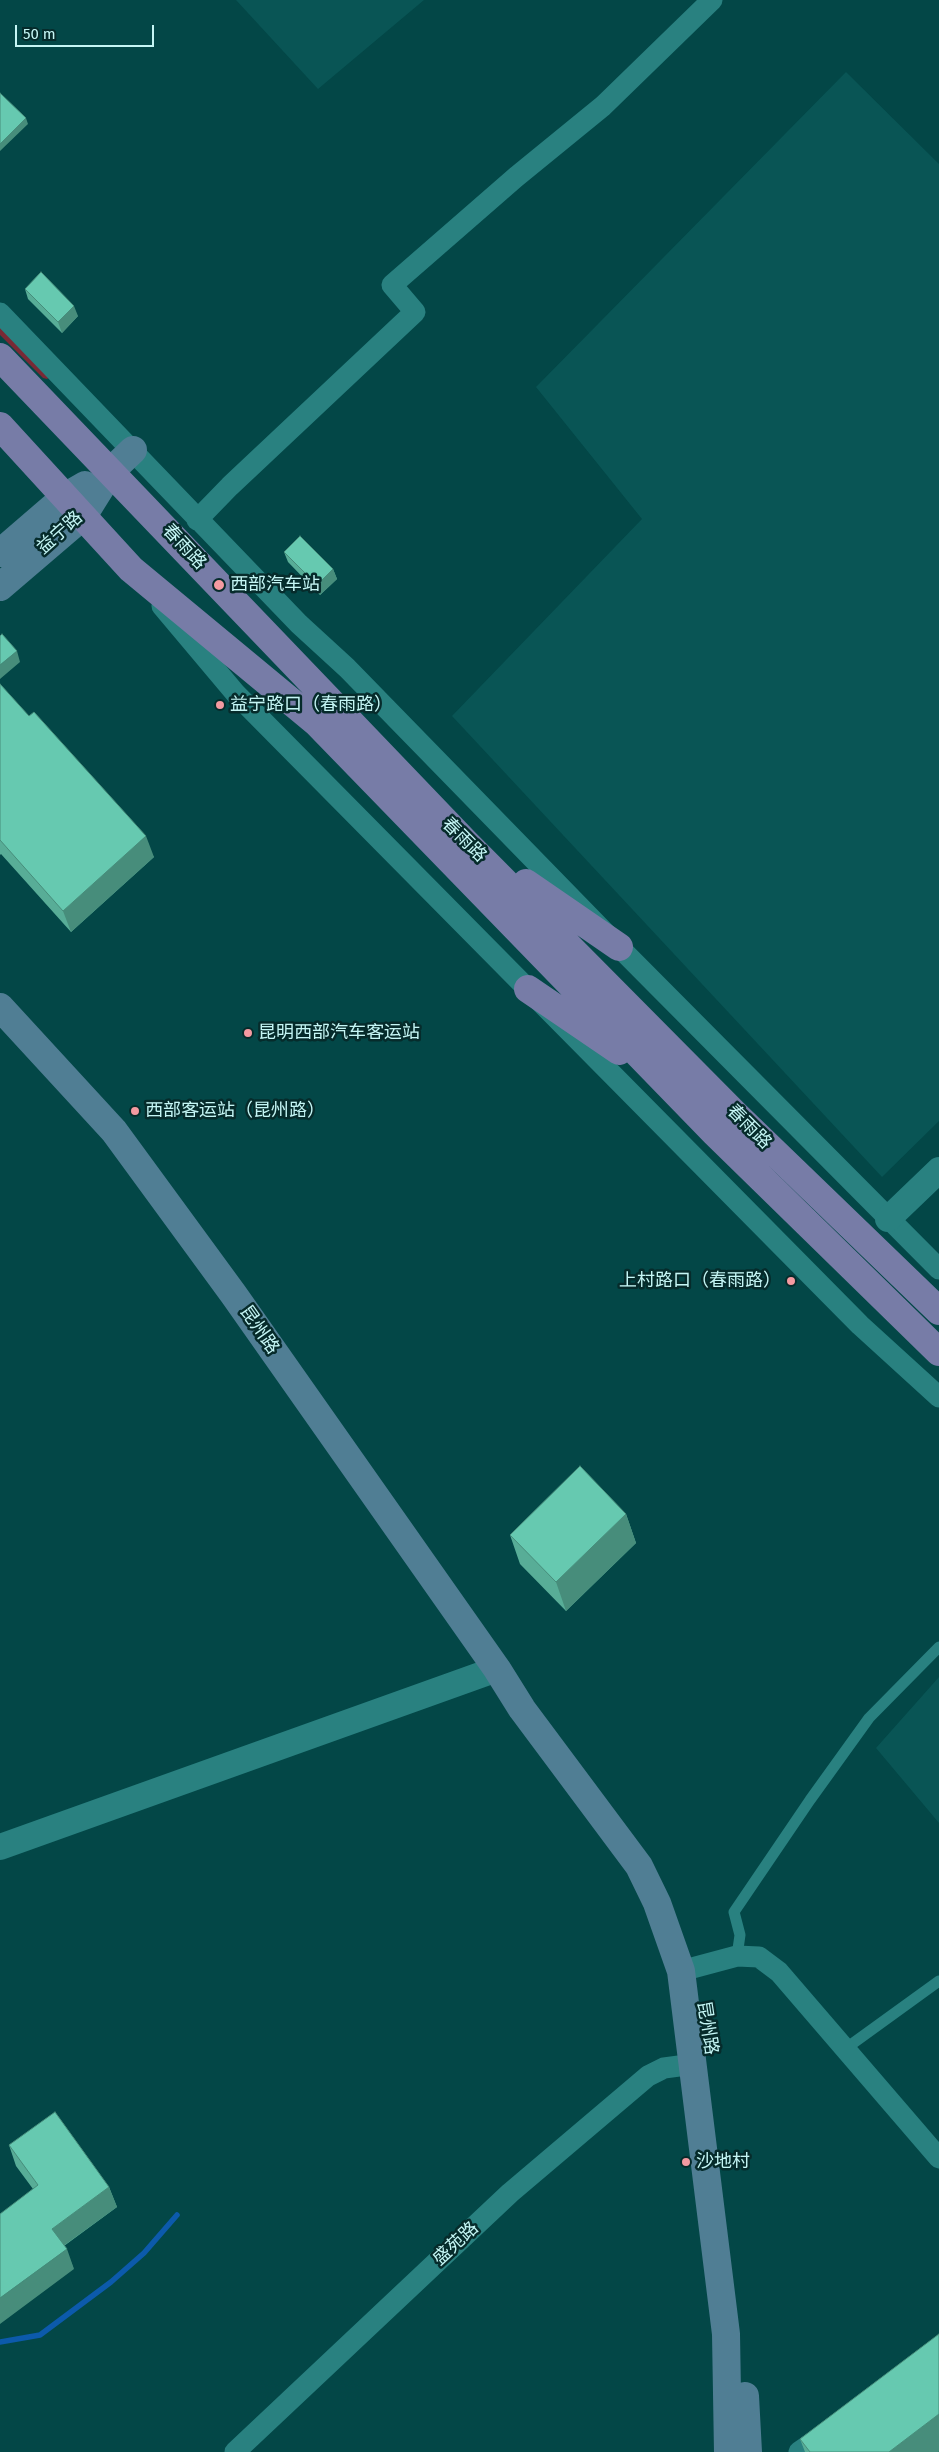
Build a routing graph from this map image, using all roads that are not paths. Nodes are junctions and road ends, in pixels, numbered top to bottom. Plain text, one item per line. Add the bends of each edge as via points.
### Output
1 (712, 0) edge
2 (0, 313) edge
3 (0, 357) edge
4 (0, 426) edge
5 (133, 450) junction
6 (110, 472) junction
7 (74, 506) junction
8 (197, 520) junction
9 (0, 553) edge
10 (131, 569) junction
11 (0, 586) edge
12 (465, 842) junction
13 (620, 947) junction
14 (528, 989) junction
15 (0, 1008) edge
16 (669, 1086) junction
17 (939, 1170) edge
18 (888, 1219) junction
19 (939, 1269) edge
20 (939, 1311) edge
21 (939, 1352) edge
22 (939, 1397) edge
23 (939, 1647) edge
24 (497, 1669) junction
25 (0, 1847) edge
26 (737, 1956) junction
27 (689, 1969) junction
28 (939, 1981) edge
29 (845, 2049) junction
30 (694, 2064) junction
31 (939, 2158) edge
32 (846, 2419) edge
33 (235, 2452) edge
34 (728, 2452) edge
35 (748, 2452) edge
36 (799, 2452) edge

1 - 8 street via 603,106 392,285 415,312
2 - 5 street
3 - 6 main road, 春雨路
4 - 7 main road, 春雨路
5 - 6 main road, 益宁路
5 - 8 street
6 - 7 main road, 益宁路
6 - 12 main road, 春雨路
7 - 9 main road, 益宁路
7 - 10 main road, 春雨路
7 - 11 main road, 益宁路
8 - 13 street
10 - 14 street via 236,694
10 - 16 main road, 春雨路 via 317,723
12 - 13 main road
12 - 20 main road, 春雨路 via 735,1114
13 - 18 street
14 - 16 main road
14 - 22 street via 860,1325
15 - 24 main road, 昆州路 via 114,1131 234,1295
16 - 21 main road, 春雨路
17 - 18 street
18 - 19 street
23 - 26 lane via 869,1718 734,1912 740,1935
24 - 25 street
24 - 27 main road, 昆州路 via 522,1708 639,1866
26 - 27 street
26 - 29 street via 759,1957 779,1972
27 - 30 main road, 昆州路
27 - 35 main road, 昆州路 via 713,2068 741,2333
28 - 29 lane
29 - 31 street
30 - 33 street, 盛苑路 via 664,2068 648,2076 510,2193
30 - 34 main road, 昆州路 via 726,2334
32 - 36 street

